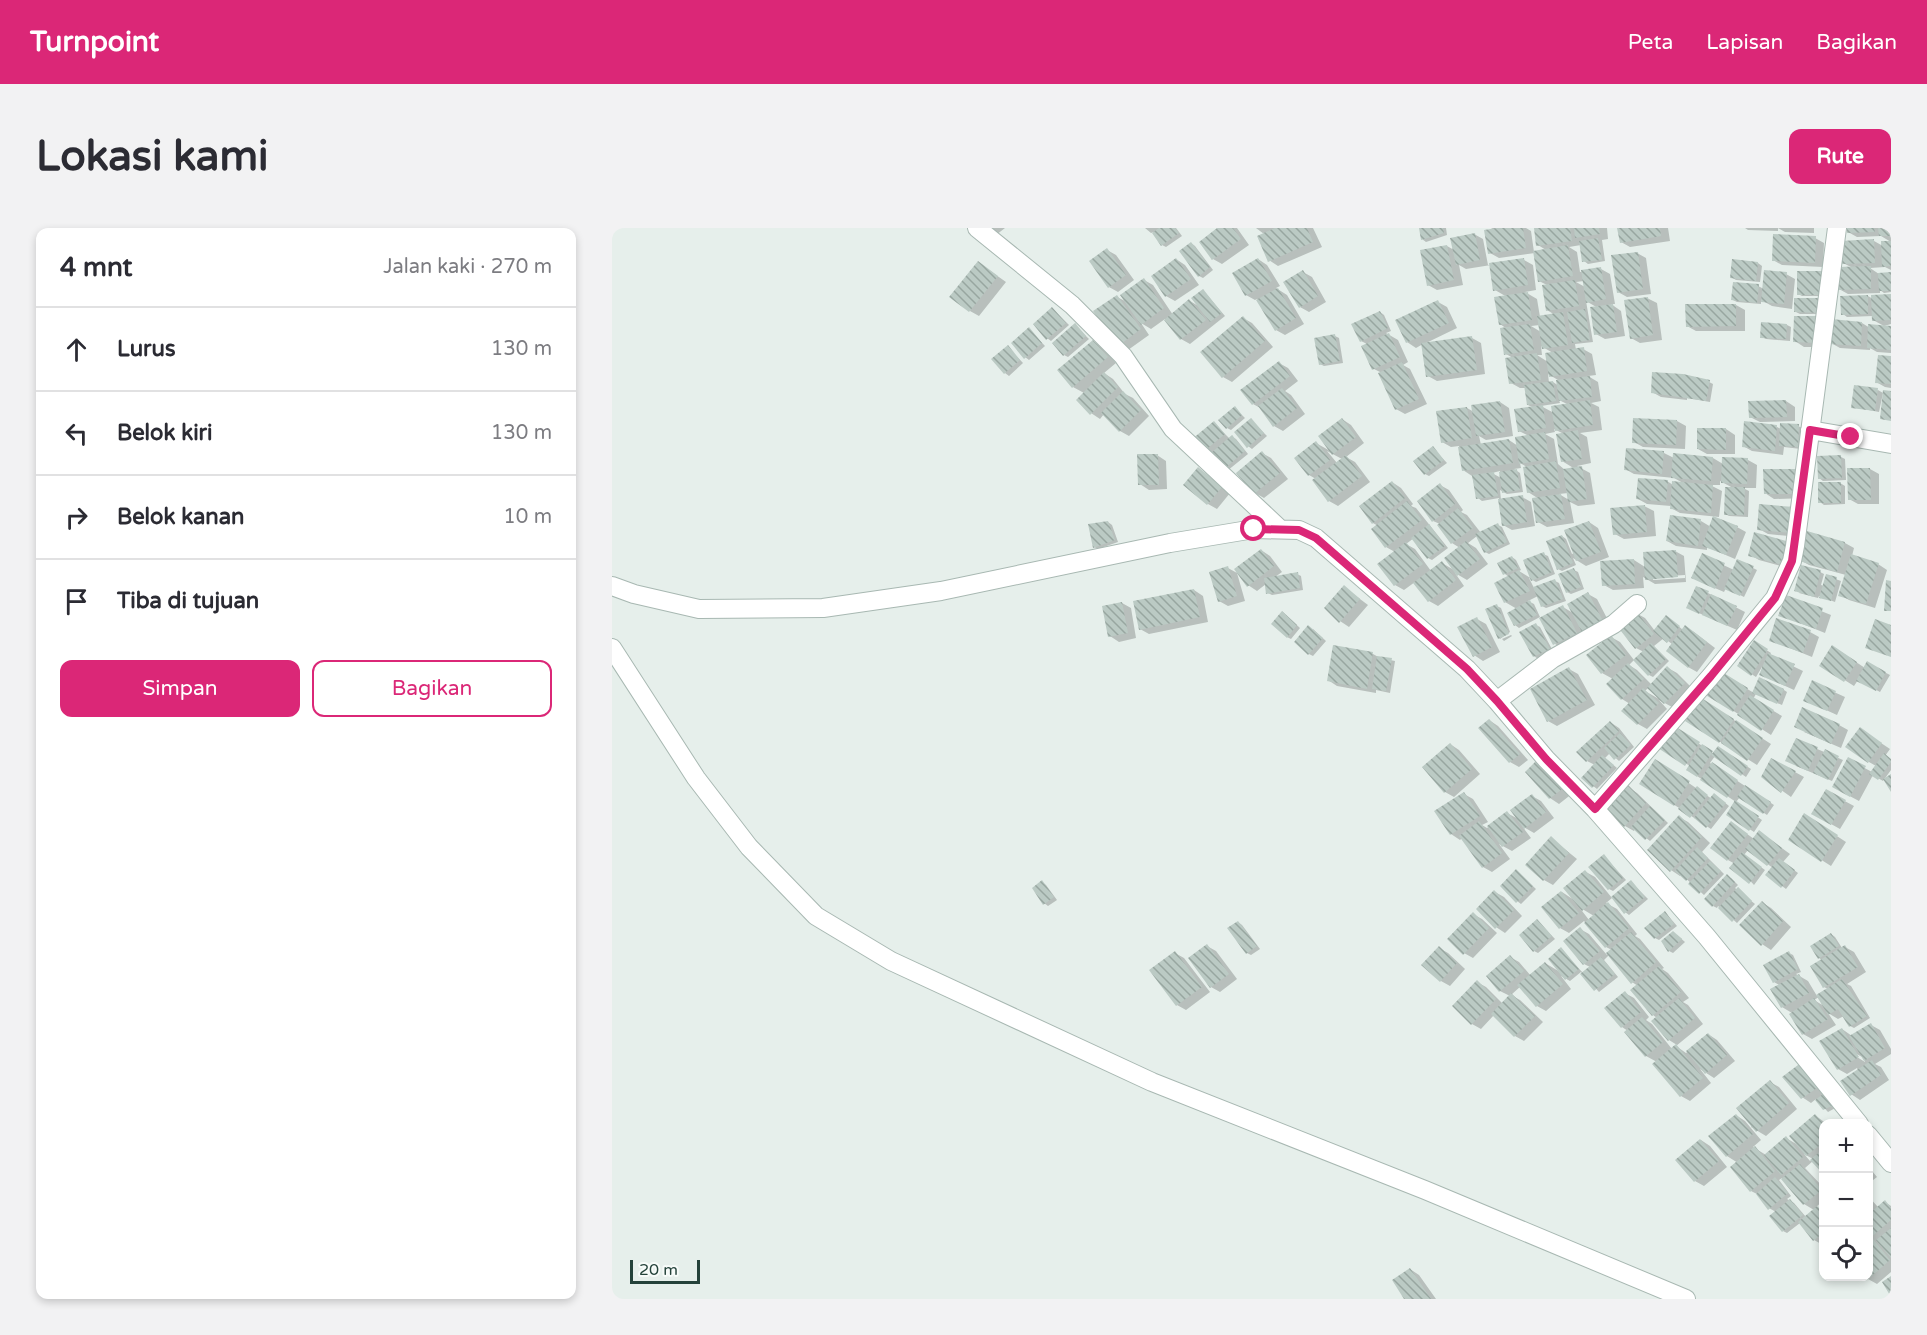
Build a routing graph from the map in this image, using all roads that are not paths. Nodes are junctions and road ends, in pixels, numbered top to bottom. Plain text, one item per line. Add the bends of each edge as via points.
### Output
1 (977, 228) edge
2 (1837, 228) edge
3 (1810, 430) junction
4 (1891, 444) edge
5 (1280, 529) junction
6 (612, 585) edge
7 (1637, 604) dead end
8 (612, 648) edge
9 (1497, 701) junction
10 (1595, 809) junction
11 (1855, 1119) edge
12 (1873, 1140) edge
13 (1891, 1163) edge
14 (1686, 1299) edge

1 - 5 street via 1072,305 1109,341 1132,367 1173,429
2 - 3 street
3 - 4 street
3 - 10 street via 1793,553 1775,598
5 - 6 street via 1254,529 1170,543 941,591 823,608 699,609
5 - 9 street via 1299,530 1316,538 1467,669
7 - 9 street via 1614,624 1552,659
8 - 14 street via 696,778 749,847 816,916 891,961 1152,1082
9 - 10 street
10 - 11 street via 1707,937
12 - 13 street

